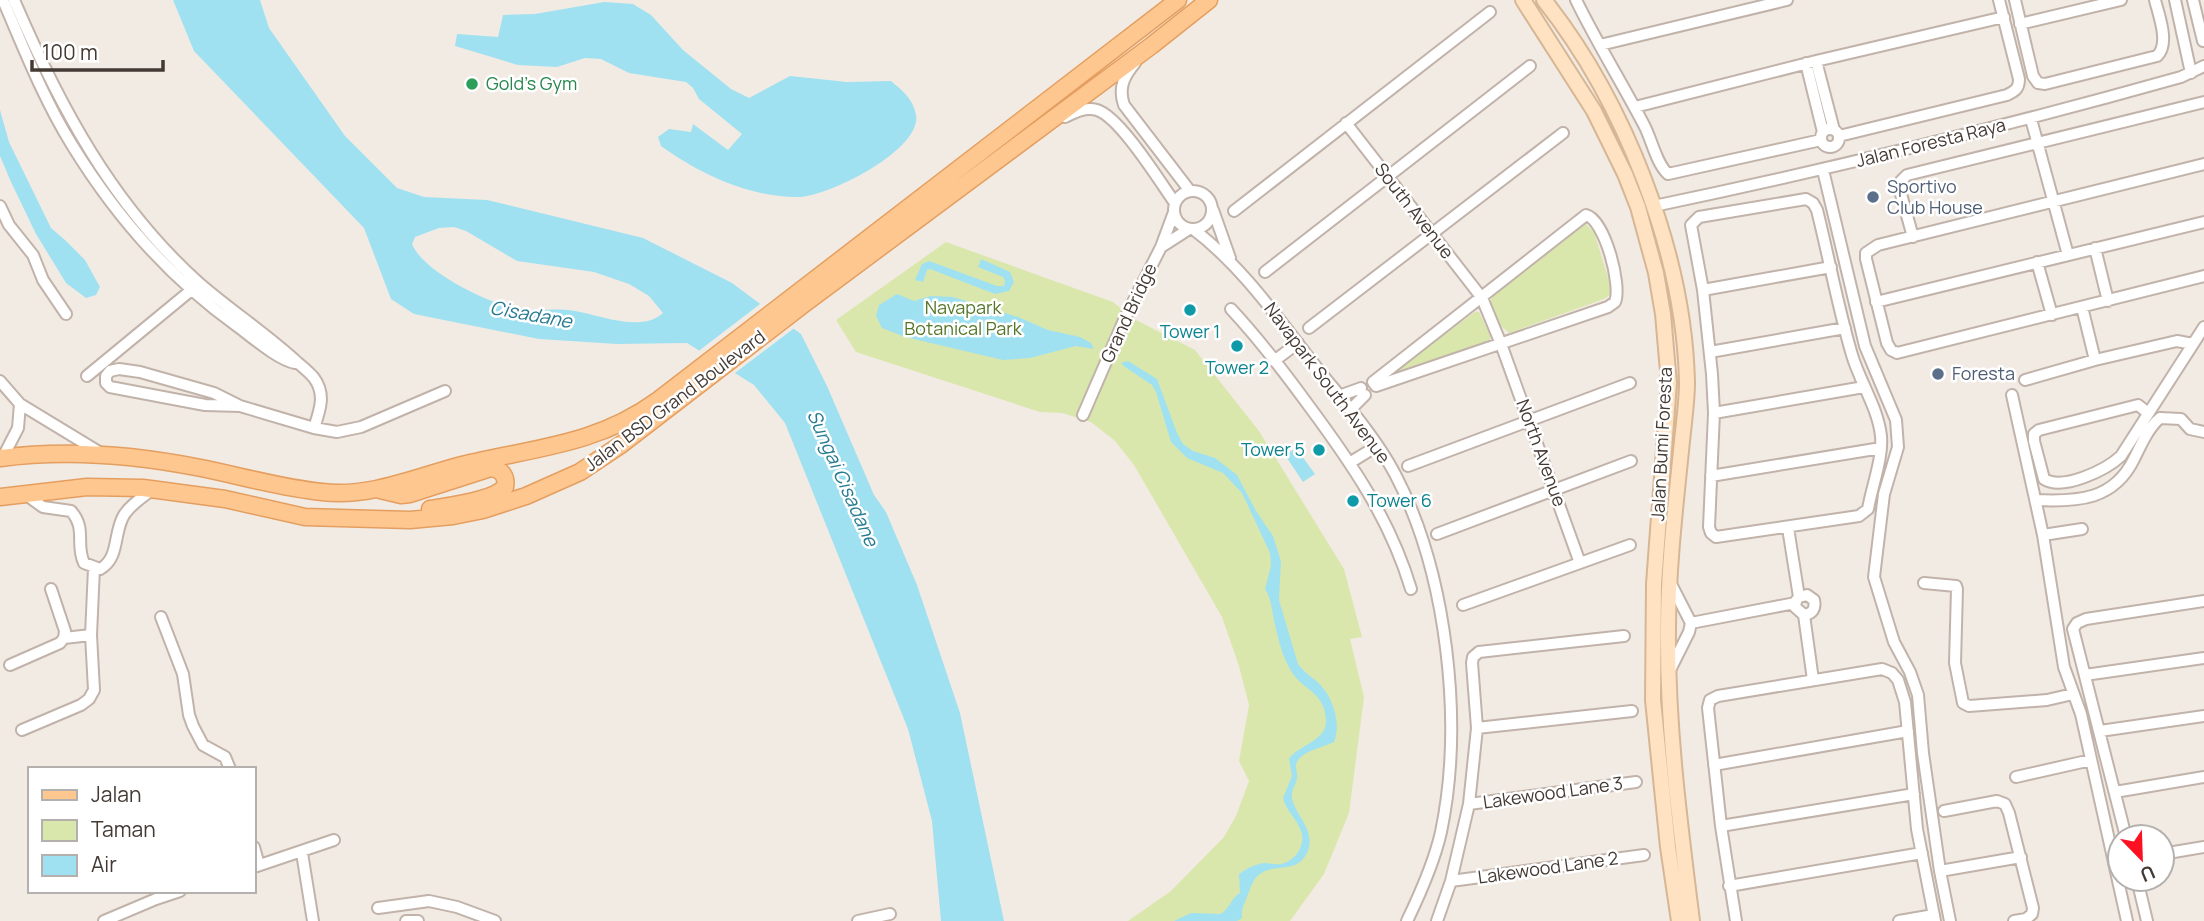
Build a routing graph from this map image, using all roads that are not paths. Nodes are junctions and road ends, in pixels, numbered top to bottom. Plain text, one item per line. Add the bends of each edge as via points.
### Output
1 (3, 0) edge
2 (14, 0) edge
3 (1178, 0) edge
4 (1209, 0) edge
5 (1523, 0) edge
6 (1544, 0) edge
7 (1576, 0) edge
8 (1787, 0) edge
9 (1999, 0) edge
10 (2014, 0) edge
11 (2121, 0) edge
12 (2155, 0) edge
13 (2175, 0) edge
14 (2193, 0) edge
15 (1490, 12) dead end
16 (2004, 17) junction
17 (16, 19) junction
18 (2020, 24) junction
19 (0, 25) edge
20 (2203, 41) edge
21 (1600, 45) junction
22 (1151, 46) junction
23 (1811, 62) junction
24 (1530, 66) dead end
25 (2204, 66) edge
26 (2191, 73) junction
27 (2204, 102) edge
28 (1635, 107) junction
29 (2031, 119) junction
30 (1346, 123) junction
31 (1145, 133) junction
32 (1563, 133) dead end
33 (1829, 134) junction
34 (1029, 137) junction
35 (2036, 142) junction
36 (1131, 143) junction
37 (1163, 156) junction
38 (2204, 164) edge
39 (1838, 166) junction
40 (1149, 167) junction
41 (1823, 170) junction
42 (1388, 177) junction
43 (1190, 191) junction
44 (929, 201) junction
45 (2053, 203) junction
46 (0, 206) edge
47 (1654, 206) junction
48 (1174, 207) junction
49 (1212, 207) junction
50 (1234, 211) dead end
51 (2204, 222) edge
52 (1191, 229) junction
53 (1432, 233) junction
54 (1913, 237) junction
55 (1161, 247) junction
56 (2095, 248) junction
57 (2068, 255) junction
58 (1231, 260) junction
59 (2037, 262) junction
60 (1831, 267) junction
61 (1265, 272) dead end
62 (2204, 275) edge
63 (195, 287) junction
64 (1703, 290) junction
65 (1482, 298) junction
66 (2108, 301) junction
67 (1877, 302) junction
68 (2082, 307) junction
69 (1231, 309) dead end
70 (66, 314) dead end
71 (2052, 315) junction
72 (2204, 327) edge
73 (1309, 328) dead end
74 (1846, 328) junction
75 (1298, 344) junction
76 (1501, 344) junction
77 (2193, 344) junction
78 (1710, 352) junction
79 (2095, 360) junction
80 (1274, 361) junction
81 (87, 376) dead end
82 (2025, 380) dead end
83 (0, 381) edge
84 (1630, 383) dead end
85 (1668, 383) junction
86 (1687, 383) junction
87 (1864, 387) junction
88 (444, 391) dead end
89 (676, 395) junction
90 (2012, 395) dead end
91 (1339, 396) junction
92 (20, 404) junction
93 (240, 406) junction
94 (1350, 410) junction
95 (1714, 413) junction
96 (2148, 413) junction
97 (1083, 415) dead end
98 (1529, 421) junction
99 (314, 428) junction
100 (2204, 432) edge
101 (1377, 446) junction
102 (1881, 448) junction
103 (103, 454) junction
104 (1, 458) edge
105 (1631, 461) dead end
106 (1351, 462) junction
107 (1408, 466) dead end
108 (1711, 477) junction
109 (153, 489) junction
110 (378, 489) junction
111 (1554, 489) junction
112 (24, 493) junction
113 (0, 497) edge
114 (2036, 500) junction
115 (341, 517) junction
116 (1788, 528) junction
117 (2082, 529) dead end
118 (1437, 534) dead end
119 (2043, 535) junction
120 (1630, 545) dead end
121 (1580, 563) junction
122 (94, 568) junction
123 (1669, 580) junction
124 (1924, 583) dead end
125 (51, 589) dead end
126 (1411, 589) dead end
127 (1797, 600) junction
128 (2204, 601) edge
129 (1463, 605) dead end
130 (1804, 615) junction
131 (161, 617) dead end
132 (1691, 624) junction
133 (91, 635) junction
134 (1624, 636) dead end
135 (64, 638) junction
136 (2204, 658) edge
137 (10, 665) dead end
138 (1668, 675) junction
139 (2085, 675) junction
140 (1813, 680) junction
141 (2073, 694) junction
142 (1632, 711) dead end
143 (2204, 716) edge
144 (1478, 728) junction
145 (22, 730) dead end
146 (1908, 731) junction
147 (2100, 731) junction
148 (2091, 760) junction
149 (1714, 765) junction
150 (229, 767) edge
151 (2016, 777) dead end
152 (2204, 777) edge
153 (1636, 782) dead end
154 (2115, 792) junction
155 (1914, 794) junction
156 (1469, 804) junction
157 (1944, 811) dead end
158 (2123, 823) edge
159 (1721, 827) junction
160 (334, 841) dead end
161 (1675, 846) junction
162 (2204, 847) edge
163 (2176, 852) edge
164 (302, 853) junction
165 (1922, 853) junction
166 (1644, 855) dead end
167 (2021, 858) junction
168 (257, 866) edge
169 (1940, 871) junction
170 (1451, 881) junction
171 (1729, 886) junction
172 (174, 893) edge
173 (2140, 893) edge
174 (379, 908) dead end
175 (890, 914) dead end
176 (1935, 918) edge
177 (104, 921) edge
178 (313, 921) edge
179 (406, 921) edge
180 (418, 921) edge
181 (495, 921) edge
182 (858, 921) edge
183 (1407, 921) edge
184 (1437, 921) edge
185 (1679, 921) edge
186 (1692, 921) edge
187 (1736, 921) edge
188 (1899, 921) edge
189 (1950, 921) edge
190 (2014, 921) edge
191 (2127, 921) edge
192 (2147, 921) edge

1 - 17 street
2 - 17 street
3 - 44 main road, Jalan BSD Grand Boulevard
4 - 22 main road, Jalan BSD Grand Boulevard
5 - 85 main road, Jalan Bumi Foresta via 1594,111 1638,207 1656,273
6 - 47 main road, Jalan Bumi Foresta via 1609,104
7 - 21 street
8 - 21 street
9 - 16 street
10 - 18 street
11 - 18 street
12 - 18 street via 2164,44 2157,57 2045,83 2038,83 2033,76
13 - 26 street
14 - 20 street
15 - 30 street
16 - 23 street
16 - 33 street via 2019,79 2015,91
17 - 19 street
17 - 63 street via 44,79 111,193
21 - 28 street
22 - 31 street via 1128,71 1121,89 1124,105
22 - 34 main road, Jalan BSD Grand Boulevard
23 - 28 street
23 - 33 street
24 - 42 street
25 - 26 street, Jalan Foresta Raya
26 - 29 street, Jalan Foresta Raya
27 - 35 street
28 - 33 street via 1668,174
29 - 35 street
29 - 39 street, Jalan Foresta Raya
30 - 42 street, South Avenue
30 - 50 street
31 - 36 street
31 - 37 street
32 - 53 street
33 - 39 street via 1826,147 1832,147
34 - 36 street via 1087,109 1108,116
34 - 44 main road, Jalan BSD Grand Boulevard
35 - 45 street
35 - 54 street via 1907,175 1899,187
36 - 40 street
37 - 40 street
37 - 43 street
38 - 45 street
39 - 41 street, Jalan Foresta Raya
40 - 48 street
41 - 47 street, Jalan Foresta Raya
41 - 169 street via 1865,346 1896,420 1898,447 1884,494 1874,577 1894,642 1918,695
42 - 53 street, South Avenue
42 - 61 street
43 - 48 street via 1181,195
43 - 49 street via 1205,195
44 - 89 main road, Jalan BSD Grand Boulevard
45 - 54 street
45 - 57 street
46 - 70 street
47 - 86 main road, Jalan Bumi Foresta via 1681,310
48 - 52 street via 1178,222
48 - 55 street, Grand Bridge
49 - 52 street via 1207,222
49 - 58 street, Navapark South Avenue
51 - 56 street
52 - 55 street
52 - 58 street, Navapark South Avenue
53 - 65 street, South Avenue
53 - 73 street
54 - 67 street via 1878,245 1866,253
55 - 97 street, Grand Bridge
56 - 57 street
56 - 66 street
57 - 59 street
58 - 75 street, Navapark South Avenue
59 - 67 street
59 - 71 street
60 - 64 street
60 - 64 street via 1817,210 1806,199 1699,217 1691,230
60 - 74 street
62 - 66 street
63 - 81 street
63 - 99 street via 239,322 284,349 314,377 321,393
64 - 78 street
65 - 76 street, South Avenue
65 - 76 street via 1375,384
65 - 76 street via 1581,218 1592,216 1598,223 1619,290 1615,302
66 - 68 street
67 - 71 street via 1887,343 1897,353
68 - 71 street
68 - 79 street
69 - 80 street
72 - 77 street
74 - 78 street
74 - 87 street
75 - 80 street
75 - 91 street, Navapark South Avenue
76 - 98 street, North Avenue
77 - 79 street via 2177,341
77 - 96 street
78 - 95 street
79 - 82 street
80 - 106 street
83 - 92 street
84 - 98 street
85 - 86 main road
85 - 161 main road, Jalan Bumi Foresta via 1652,631 1653,700
86 - 123 main road, Jalan Bumi Foresta
87 - 95 street
87 - 102 street via 1877,417
88 - 99 street via 353,430
89 - 110 main road, Jalan BSD Grand Boulevard via 598,433 556,447 474,462
89 - 115 main road, Jalan BSD Grand Boulevard via 589,467 505,503 431,519
90 - 114 street
91 - 94 street, Navapark South Avenue
91 - 94 street via 1363,391
92 - 103 street
92 - 104 street via 18,428
93 - 93 street via 217,407 112,387 106,376 119,369 140,372 214,393
93 - 99 street
94 - 101 street, Navapark South Avenue
95 - 108 street
96 - 96 street via 2110,466 2057,484 2044,479 2034,441 2039,430 2138,405
98 - 107 street
98 - 111 street, North Avenue
100 - 114 street via 2190,429 2181,419 2160,418 2114,487 2073,500
101 - 106 street
101 - 183 street, Navapark South Avenue via 1418,525 1444,634 1451,706 1449,773 1440,833 1424,886
102 - 108 street
102 - 116 street via 1866,513
103 - 104 main road, Jalan BSD Grand Boulevard
103 - 110 main road, Jalan BSD Grand Boulevard via 322,492
105 - 111 street
106 - 126 street via 1390,530
108 - 116 street via 1709,527 1716,537
109 - 112 main road, Jalan BSD Grand Boulevard via 87,487
109 - 115 main road, Jalan BSD Grand Boulevard via 217,497 305,517
109 - 122 street via 125,514 108,564
110 - 115 main road via 410,494 494,468 503,474 506,484 495,495 456,505
111 - 118 street
111 - 121 street, North Avenue
112 - 113 main road, Jalan BSD Grand Boulevard
112 - 122 street via 43,507 71,511 81,531 79,555 84,564
114 - 119 street
116 - 127 street
117 - 119 street
119 - 141 street via 2064,667
120 - 121 street
121 - 129 street
122 - 133 street
123 - 132 street
123 - 138 main road, Jalan Bumi Foresta
124 - 141 street via 1957,589 1955,663 1963,703
125 - 135 street
127 - 130 street via 1797,611
127 - 130 street via 1807,595 1814,600 1814,609
127 - 132 street
128 - 139 street via 2077,623 2074,636
130 - 140 street
131 - 150 street via 183,674 193,726 203,745 225,757
132 - 138 street
133 - 135 street
133 - 145 street via 94,690 89,699
134 - 144 street via 1479,652 1472,663
135 - 137 street
136 - 139 street
138 - 161 main road, Jalan Bumi Foresta
139 - 147 street
140 - 146 street via 1882,669 1892,673 1902,690
140 - 149 street via 1710,701
141 - 148 street
142 - 144 street
143 - 147 street
144 - 156 street
146 - 149 street
146 - 155 street
147 - 154 street
148 - 151 street
148 - 191 street
149 - 159 street
152 - 154 street
153 - 156 street, Lakewood Lane 3
154 - 158 street
155 - 159 street
155 - 165 street
156 - 170 street
157 - 167 street via 1997,801 2005,804
159 - 171 street
160 - 164 street
161 - 185 main road, Jalan Bumi Foresta
161 - 186 main road, Jalan Bumi Foresta
162 - 163 street
164 - 168 street
164 - 178 street
165 - 171 street
165 - 176 street
166 - 170 street, Lakewood Lane 2
167 - 169 street
167 - 190 street via 2034,908 2025,919
169 - 189 street
170 - 184 street
171 - 187 street
172 - 177 street
173 - 192 street
174 - 181 street via 429,901
175 - 182 street
176 - 188 street
179 - 180 street

